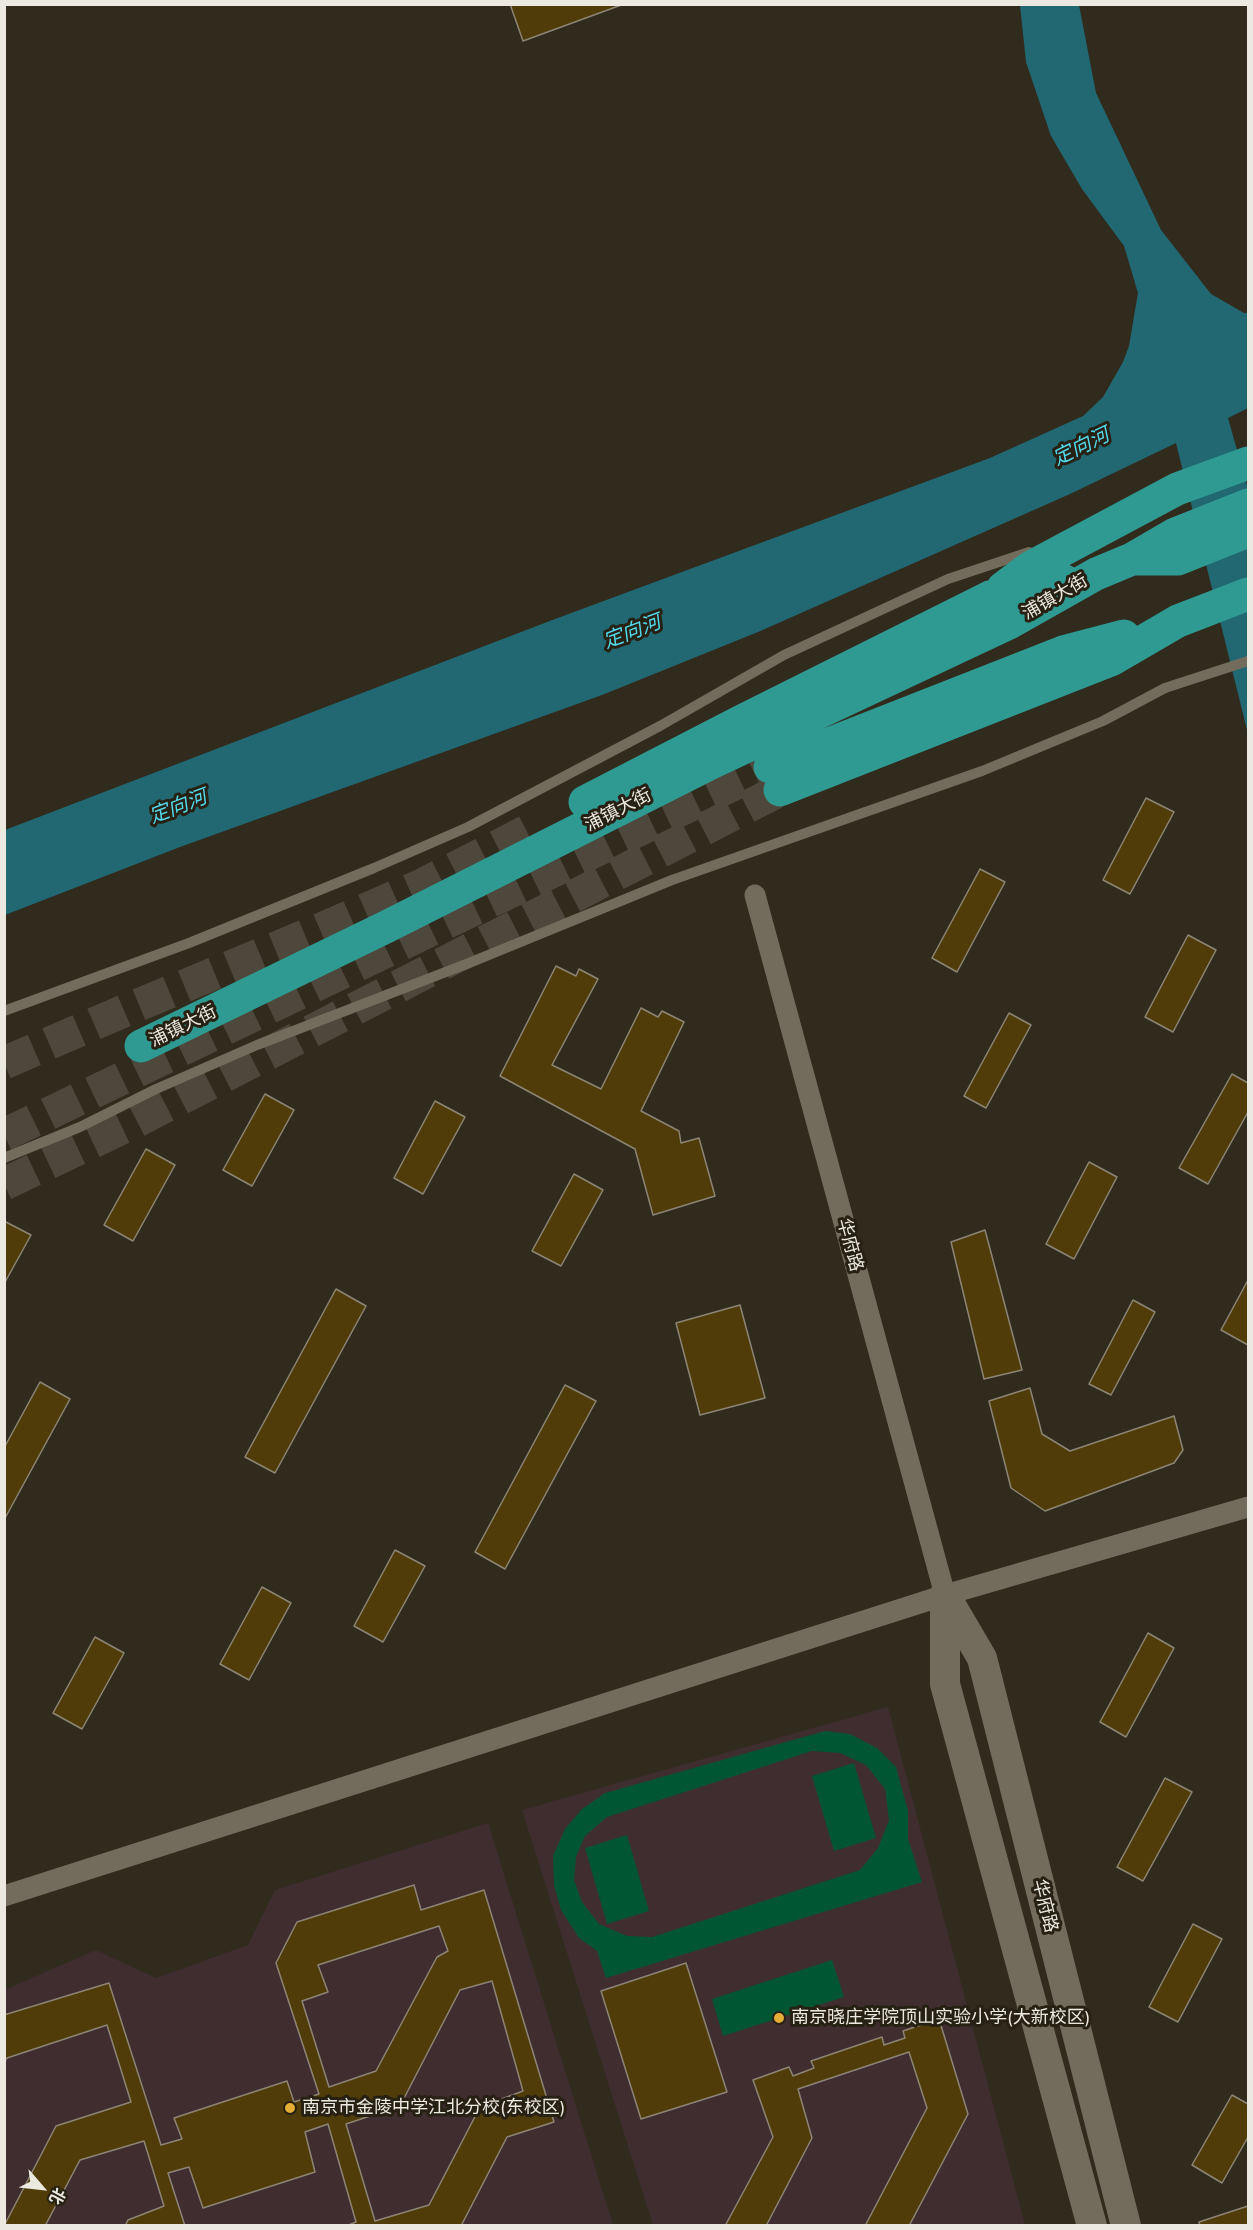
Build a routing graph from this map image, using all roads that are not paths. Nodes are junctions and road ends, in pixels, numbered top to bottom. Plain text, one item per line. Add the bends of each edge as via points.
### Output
1 (1248, 462) edge
2 (1248, 505) edge
3 (1104, 528) junction
4 (1248, 531) edge
5 (1176, 546) junction
6 (1096, 574) junction
7 (1248, 594) edge
8 (990, 597) junction
9 (1248, 661) edge
10 (775, 778) tunnel mouth
11 (537, 826) tunnel mouth
12 (754, 895) dead end
13 (4, 1011) edge
14 (141, 1046) dead end
15 (4, 1158) edge
16 (1248, 1507) edge
17 (945, 1595) junction
18 (4, 1896) edge
19 (1092, 2226) edge
20 (1126, 2226) edge

1 - 3 highway via 1177,489
2 - 5 highway, 浦镇大街
3 - 8 highway via 1031,567
3 - 13 lane via 948,579 784,655 660,726 468,827 189,943
4 - 5 highway
5 - 6 highway, 浦镇大街
6 - 8 highway, 浦镇大街
6 - 14 highway, 浦镇大街 via 1011,622 713,762
7 - 10 highway via 1188,617 1111,660
8 - 11 highway, 浦镇大街
9 - 15 lane via 1165,688 1103,721 982,771 672,880 257,1045
12 - 17 street, 华府路
16 - 17 street
17 - 18 street
17 - 19 street, 华府路 via 945,1684
17 - 20 street, 华府路 via 982,1658

